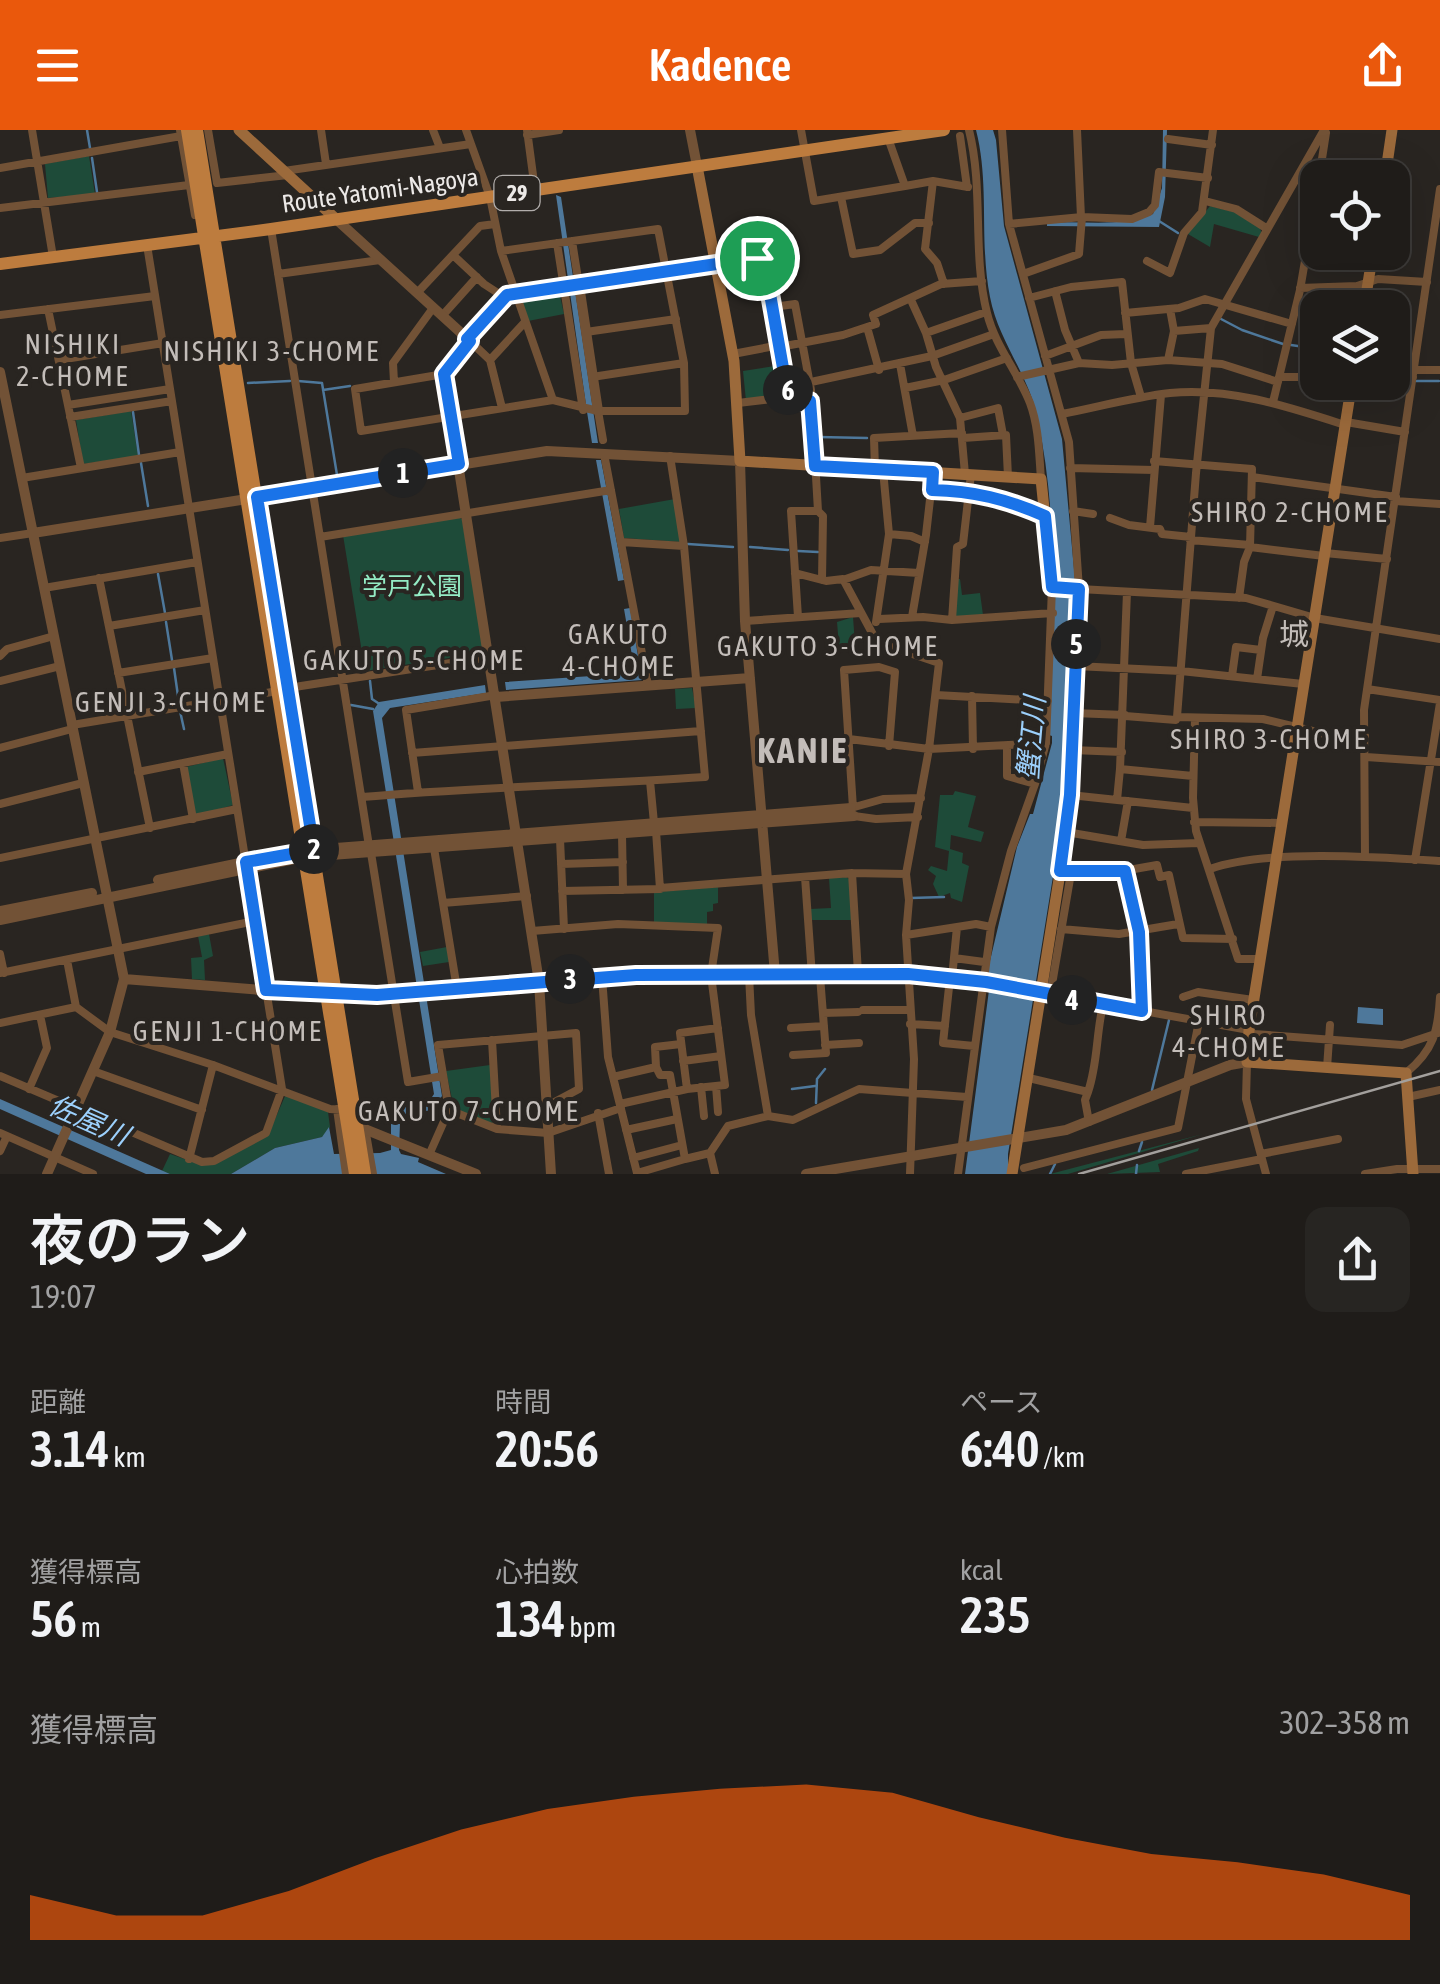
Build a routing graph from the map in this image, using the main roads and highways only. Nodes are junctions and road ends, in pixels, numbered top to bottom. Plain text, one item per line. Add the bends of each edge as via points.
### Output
1 (197, 130) edge
2 (239, 130) edge
3 (944, 130) edge
4 (1392, 130) edge
5 (183, 132) edge
6 (890, 135) edge
7 (1388, 160) edge
8 (697, 166) junction
9 (198, 169) junction
10 (337, 220) junction
11 (206, 238) junction
12 (0, 264) edge
13 (1349, 400) edge
14 (331, 995) junction
15 (356, 1132) junction
16 (1018, 1171) edge
17 (1413, 1171) edge
18 (355, 1174) edge
19 (365, 1174) edge

1 - 9 main road
2 - 10 main road
3 - 6 main road, Route Yatomi-Nagoya / 29
4 - 7 main road
5 - 9 main road
6 - 8 main road, Route Yatomi-Nagoya / 29
8 - 10 main road, Route Yatomi-Nagoya / 29
8 - 16 main road via 733,354 740,461 1041,479 1053,587 1079,589 1066,872 1015,1141
9 - 11 main road
10 - 11 main road, Route Yatomi-Nagoya / 29
11 - 12 main road, Route Yatomi-Nagoya / 29
11 - 14 main road
13 - 17 main road via 1246,1062 1406,1073
14 - 15 main road
14 - 15 main road via 340,1109
15 - 18 main road
15 - 19 main road

